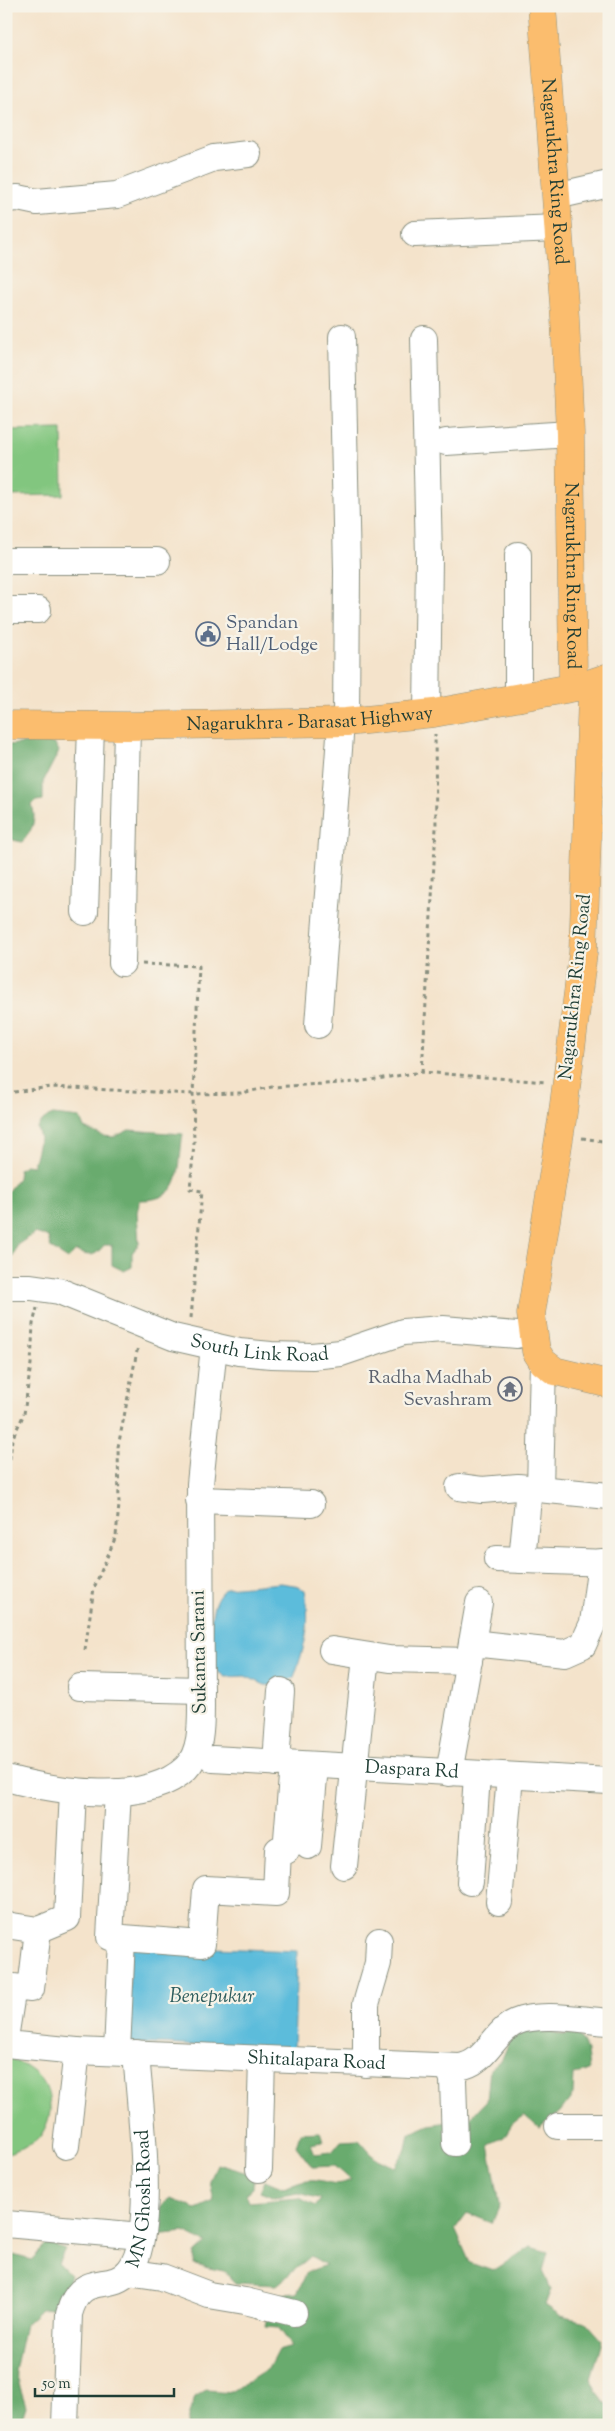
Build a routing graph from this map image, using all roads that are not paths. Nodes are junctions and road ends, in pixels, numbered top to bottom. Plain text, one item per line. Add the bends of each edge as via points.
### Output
1 (542, 6) edge
2 (248, 154) dead end
3 (609, 184) edge
4 (556, 196) junction
5 (6, 199) edge
6 (558, 228) junction
7 (415, 234) dead end
8 (342, 337) dead end
9 (424, 339) dead end
10 (570, 434) junction
11 (446, 442) dead end
12 (518, 555) dead end
13 (157, 560) dead end
14 (6, 561) edge
15 (6, 610) edge
16 (38, 610) dead end
17 (609, 677) edge
18 (582, 686) junction
19 (518, 698) junction
20 (431, 714) junction
21 (344, 722) junction
22 (6, 725) edge
23 (91, 726) junction
24 (127, 726) junction
25 (85, 912) dead end
26 (122, 963) road end
27 (318, 1025) dead end
28 (6, 1287) edge
29 (532, 1341) junction
30 (214, 1346) junction
31 (609, 1384) edge
32 (458, 1487) dead end
33 (534, 1489) junction
34 (609, 1496) edge
35 (199, 1500) junction
36 (310, 1504) dead end
37 (605, 1562) edge
38 (479, 1603) dead end
39 (332, 1650) dead end
40 (471, 1652) junction
41 (366, 1656) junction
42 (80, 1687) dead end
43 (201, 1690) junction
44 (281, 1691) dead end
45 (200, 1733) junction
46 (213, 1758) junction
47 (294, 1764) junction
48 (187, 1767) junction
49 (354, 1768) junction
50 (449, 1773) junction
51 (477, 1775) junction
52 (510, 1776) junction
53 (6, 1778) edge
54 (609, 1781) edge
55 (73, 1791) junction
56 (118, 1792) junction
57 (308, 1846) dead end
58 (344, 1866) dead end
59 (470, 1882) dead end
60 (499, 1902) dead end
61 (6, 1926) edge
62 (38, 1930) junction
63 (122, 1938) junction
64 (379, 1941) dead end
65 (10, 1986) edge
66 (609, 2022) edge
67 (6, 2032) edge
68 (6, 2044) edge
69 (77, 2051) junction
70 (126, 2053) junction
71 (262, 2059) junction
72 (366, 2064) junction
73 (449, 2066) junction
74 (558, 2126) dead end
75 (609, 2126) edge
76 (455, 2143) dead end
77 (66, 2146) dead end
78 (259, 2169) dead end
79 (6, 2224) edge
80 (141, 2236) junction
81 (128, 2272) junction
82 (294, 2313) dead end
83 (65, 2425) edge

1 - 4 main road, Nagarukhra Ring Road
2 - 5 street via 214,158 118,195 37,202
3 - 4 street
4 - 6 main road, Nagarukhra Ring Road
6 - 7 street
6 - 10 main road, Nagarukhra Ring Road
8 - 21 street via 347,571
9 - 20 street
10 - 11 street
10 - 18 main road, Nagarukhra Ring Road via 573,677
12 - 19 street
13 - 14 street
15 - 16 street
17 - 18 main road, Nagarukhra - Barasat Highway
18 - 19 main road, Nagarukhra - Barasat Highway
18 - 29 main road, Nagarukhra Ring Road via 592,695 583,953
19 - 20 main road, Nagarukhra - Barasat Highway
20 - 21 main road, Nagarukhra - Barasat Highway
21 - 24 main road, Nagarukhra - Barasat Highway
21 - 27 street
22 - 23 main road, Nagarukhra - Barasat Highway
23 - 24 main road, Nagarukhra - Barasat Highway
23 - 25 street
24 - 26 street
28 - 30 street, South Link Road via 42,1288 84,1300 142,1326
29 - 30 street, South Link Road via 443,1329 403,1332 341,1353 312,1356 271,1355
29 - 31 main road via 556,1371
29 - 33 street
30 - 35 street, Sukanta Sarani
32 - 33 street
33 - 34 street
33 - 37 street via 509,1560
35 - 36 street
35 - 43 street, Sukanta Sarani
37 - 40 street via 593,1623 582,1645 565,1653
38 - 40 street
39 - 41 street
40 - 41 street
40 - 50 street
41 - 49 street
42 - 43 street
43 - 45 street, Sukanta Sarani
44 - 47 street
45 - 46 street via 202,1746
45 - 48 street, Sukanta Sarani
46 - 47 street, Daspara Rd
46 - 48 street
47 - 49 street, Daspara Rd
47 - 57 street
47 - 63 street via 286,1851 278,1850 276,1893 206,1889 202,1944
48 - 56 street via 152,1785
49 - 50 street, Daspara Rd
49 - 58 street
50 - 51 street, Daspara Rd
51 - 52 street, Daspara Rd
51 - 59 street
52 - 54 street, Daspara Rd
52 - 60 street
53 - 55 street
55 - 56 street
55 - 62 street via 67,1918
56 - 63 street via 110,1937
61 - 62 street
62 - 65 street via 31,1989
63 - 70 street, MN Ghosh Road
64 - 72 street via 378,1963 366,2004
65 - 67 street
66 - 73 street, Shitalapara Road via 534,2018 516,2022 500,2033 480,2059 470,2066
68 - 69 street, Shitalapara Road
69 - 70 street, Shitalapara Road
69 - 77 street
70 - 71 street, Shitalapara Road
70 - 80 street, MN Ghosh Road via 143,2148
71 - 72 street, Shitalapara Road
71 - 78 street
72 - 73 street, Shitalapara Road
73 - 76 street via 453,2080
74 - 75 street
79 - 80 street
80 - 81 street, MN Ghosh Road
81 - 82 street via 162,2277 209,2295 245,2300
81 - 83 street, MN Ghosh Road via 79,2291 72,2302

